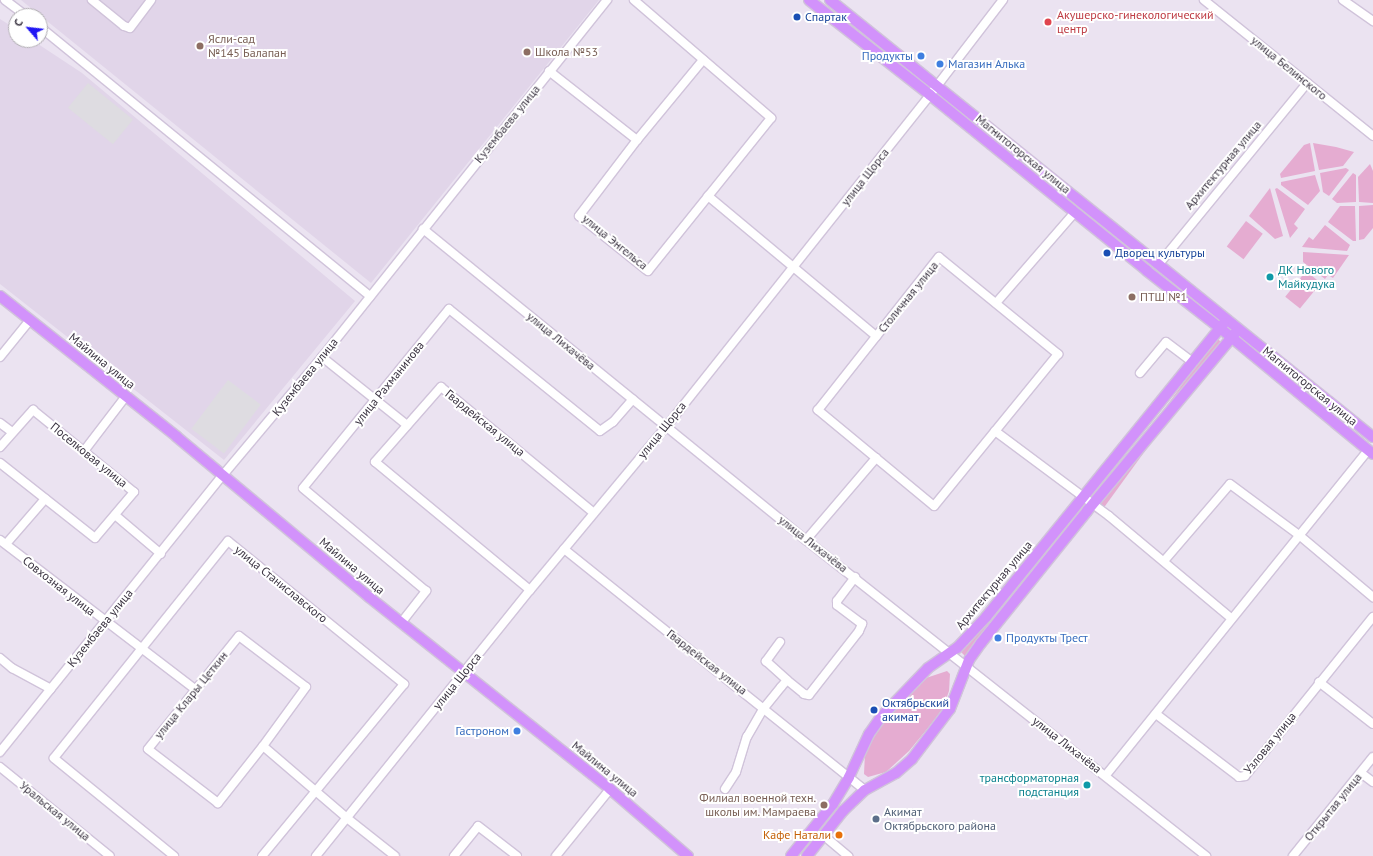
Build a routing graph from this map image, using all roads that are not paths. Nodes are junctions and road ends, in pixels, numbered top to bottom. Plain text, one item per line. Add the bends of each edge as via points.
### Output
1 (6, 0) edge
2 (92, 0) edge
3 (151, 0) edge
4 (607, 0) edge
5 (634, 0) edge
6 (809, 0) edge
7 (830, 0) edge
8 (1003, 0) edge
9 (1204, 0) edge
10 (1343, 0) edge
11 (16, 8) edge
12 (1373, 21) edge
13 (48, 34) edge
14 (703, 60) junction
15 (549, 71) junction
16 (1307, 83) junction
17 (937, 85) junction
18 (930, 95) junction
19 (1373, 136) edge
20 (637, 140) junction
21 (708, 196) junction
22 (1075, 212) junction
23 (423, 229) junction
24 (1159, 264) junction
25 (794, 266) junction
26 (0, 296) edge
27 (370, 296) junction
28 (996, 302) junction
29 (1228, 319) junction
30 (30, 320) junction
31 (1220, 328) junction
32 (1239, 329) junction
33 (876, 336) junction
34 (1231, 337) junction
35 (0, 357) edge
36 (322, 357) junction
37 (1193, 362) junction
38 (1140, 373) dead end
39 (126, 396) junction
40 (375, 399) junction
41 (633, 399) junction
42 (0, 423) edge
43 (407, 425) junction
44 (666, 427) junction
45 (995, 431) junction
46 (12, 432) junction
47 (1373, 437) edge
48 (0, 447) edge
49 (84, 451) junction
50 (1370, 452) edge
51 (876, 458) junction
52 (0, 463) edge
53 (224, 475) junction
54 (1084, 496) junction
55 (45, 499) junction
56 (1093, 504) junction
57 (594, 513) junction
58 (115, 515) junction
59 (1299, 535) junction
60 (806, 540) junction
61 (3, 542) edge
62 (564, 549) junction
63 (161, 554) junction
64 (1164, 561) junction
65 (855, 577) junction
66 (530, 590) junction
67 (1373, 597) edge
68 (1373, 617) edge
69 (1231, 618) junction
70 (105, 622) junction
71 (401, 623) junction
72 (780, 642) dead end
73 (142, 649) junction
74 (949, 652) junction
75 (0, 658) edge
76 (966, 667) junction
77 (464, 672) junction
78 (787, 680) junction
79 (1319, 682) junction
80 (51, 689) junction
81 (195, 689) junction
82 (764, 708) junction
83 (1156, 714) junction
84 (1373, 724) edge
85 (263, 746) junction
86 (0, 752) edge
87 (1373, 757) edge
88 (0, 767) edge
89 (1361, 773) junction
90 (1106, 775) junction
91 (849, 777) junction
92 (1373, 782) edge
93 (610, 789) junction
94 (725, 789) dead end
95 (316, 790) junction
96 (865, 790) junction
97 (347, 818) junction
98 (823, 835) junction
99 (110, 856) edge
100 (174, 856) edge
101 (262, 856) edge
102 (316, 856) edge
103 (395, 856) edge
104 (454, 856) edge
105 (517, 856) edge
106 (556, 856) edge
107 (688, 856) edge
108 (791, 856) edge
109 (808, 856) edge
110 (848, 856) edge
111 (1206, 856) edge
112 (1293, 856) edge

1 - 11 street
2 - 3 street via 130,28
4 - 15 street, Кузембаева улица
5 - 14 street, улица Энгельса
6 - 18 main road, Магнитогорская улица
7 - 17 main road, Магнитогорская улица
8 - 17 street, улица Щорса
9 - 16 street, улица Белинского
10 - 12 street
13 - 27 street
14 - 20 street, улица Энгельса
14 - 21 street, улица Энгельса via 771,118
15 - 20 street
15 - 23 street, Кузембаева улица
16 - 19 street, улица Белинского
16 - 24 street, Архитектурная улица
17 - 18 street, улица Щорса
17 - 24 main road, Магнитогорская улица
18 - 22 main road, Магнитогорская улица
18 - 25 street, улица Щорса
20 - 21 street, улица Энгельса via 579,216 648,271
21 - 25 street
22 - 28 street
22 - 31 main road, Магнитогорская улица
23 - 27 street, Кузембаева улица
23 - 41 street, улица Лихачёва
24 - 29 main road, Магнитогорская улица
25 - 33 street, Столичная улица
25 - 44 street, улица Щорса
26 - 30 main road, Майлина улица
27 - 36 street, Кузембаева улица
28 - 33 street, Столичная улица via 940,258
28 - 45 street, Столичная улица via 1058,354
29 - 31 main road
29 - 32 main road, Магнитогорская улица
30 - 35 street
30 - 39 main road, Майлина улица
31 - 34 main road, Магнитогорская улица
31 - 37 main road, Архитектурная улица
32 - 34 main road
32 - 47 main road, Магнитогорская улица
33 - 51 street, Столичная улица via 818,410
34 - 50 main road, Магнитогорская улица
34 - 56 main road, Архитектурная улица
36 - 40 street
36 - 53 street, Кузембаева улица
37 - 38 street via 1166,342
37 - 54 main road, Архитектурная улица
39 - 49 street
39 - 53 main road, Майлина улица
40 - 41 street, улица Рахманинова via 449,308 600,431 613,422
40 - 43 street
40 - 71 street, улица Рахманинова via 302,488 426,592
41 - 44 street, улица Лихачёва
42 - 46 street
43 - 57 street, Гвардейская улица via 441,387
43 - 66 street, Гвардейская улица via 375,462
44 - 57 street, улица Щорса
44 - 60 street, улица Лихачёва
45 - 51 street, Столичная улица via 934,506
45 - 54 street
46 - 48 street, Поселковая улица
46 - 49 street, Поселковая улица via 33,410
49 - 58 street, Поселковая улица via 134,492
50 - 59 street
51 - 60 street
52 - 55 street, Поселковая улица
53 - 63 street, Кузембаева улица
53 - 71 main road, Майлина улица
54 - 56 street
54 - 74 main road, Архитектурная улица via 986,617 957,648
55 - 58 street, Поселковая улица via 95,538
55 - 61 street
56 - 64 street
56 - 76 main road, Архитектурная улица via 995,624
57 - 62 street, улица Щорса
58 - 63 street
59 - 64 street via 1230,484
59 - 67 street
59 - 69 street
60 - 65 street, улица Лихачёва
61 - 70 street, Совхозная улица
62 - 66 street, улица Щорса
62 - 82 street, Гвардейская улица
63 - 70 street, Кузембаева улица
64 - 69 street
65 - 74 street, улица Лихачёва
65 - 78 street via 837,601 837,605 862,624 859,631 809,695
66 - 77 street, улица Щорса
68 - 79 street, Узловая улица
69 - 83 street
70 - 73 street, Совхозная улица
70 - 80 street, Кузембаева улица
71 - 77 main road, Майлина улица
72 - 78 street via 766,662
73 - 81 street, Совхозная улица
73 - 95 street, улица Станиславского via 228,541 404,684
73 - 100 street, улица Станиславского via 54,758
74 - 76 street, улица Лихачёва
74 - 91 main road, Архитектурная улица via 918,678 881,717 869,734
75 - 80 street via 12,668
76 - 90 street, улица Лихачёва
76 - 96 main road, Архитектурная улица via 950,709 912,759 896,773
77 - 93 main road, Майлина улица
77 - 97 street, улица Щорса
78 - 82 street
79 - 83 street, Узловая улица via 1242,777
79 - 84 street
80 - 86 street, Кузембаева улица
81 - 85 street, улица Клары Цеткин via 239,636 306,687
81 - 85 street, улица Клары Цеткин via 148,748 218,803
82 - 91 street, Гвардейская улица
82 - 94 street via 747,737 736,772
83 - 90 street
85 - 95 street
87 - 89 street, Открытая улица
88 - 99 street, Уральская улица
89 - 92 street
89 - 112 street, Открытая улица
90 - 111 street, улица Лихачёва
91 - 96 street, Гвардейская улица
91 - 108 main road, Архитектурная улица via 833,804
93 - 106 street
93 - 107 main road, Майлина улица
95 - 97 street
95 - 101 street, улица Станиславского
96 - 98 main road, Архитектурная улица
97 - 102 street, улица Щорса
97 - 103 street
98 - 109 main road, Архитектурная улица
98 - 110 street
104 - 105 street via 478,826

